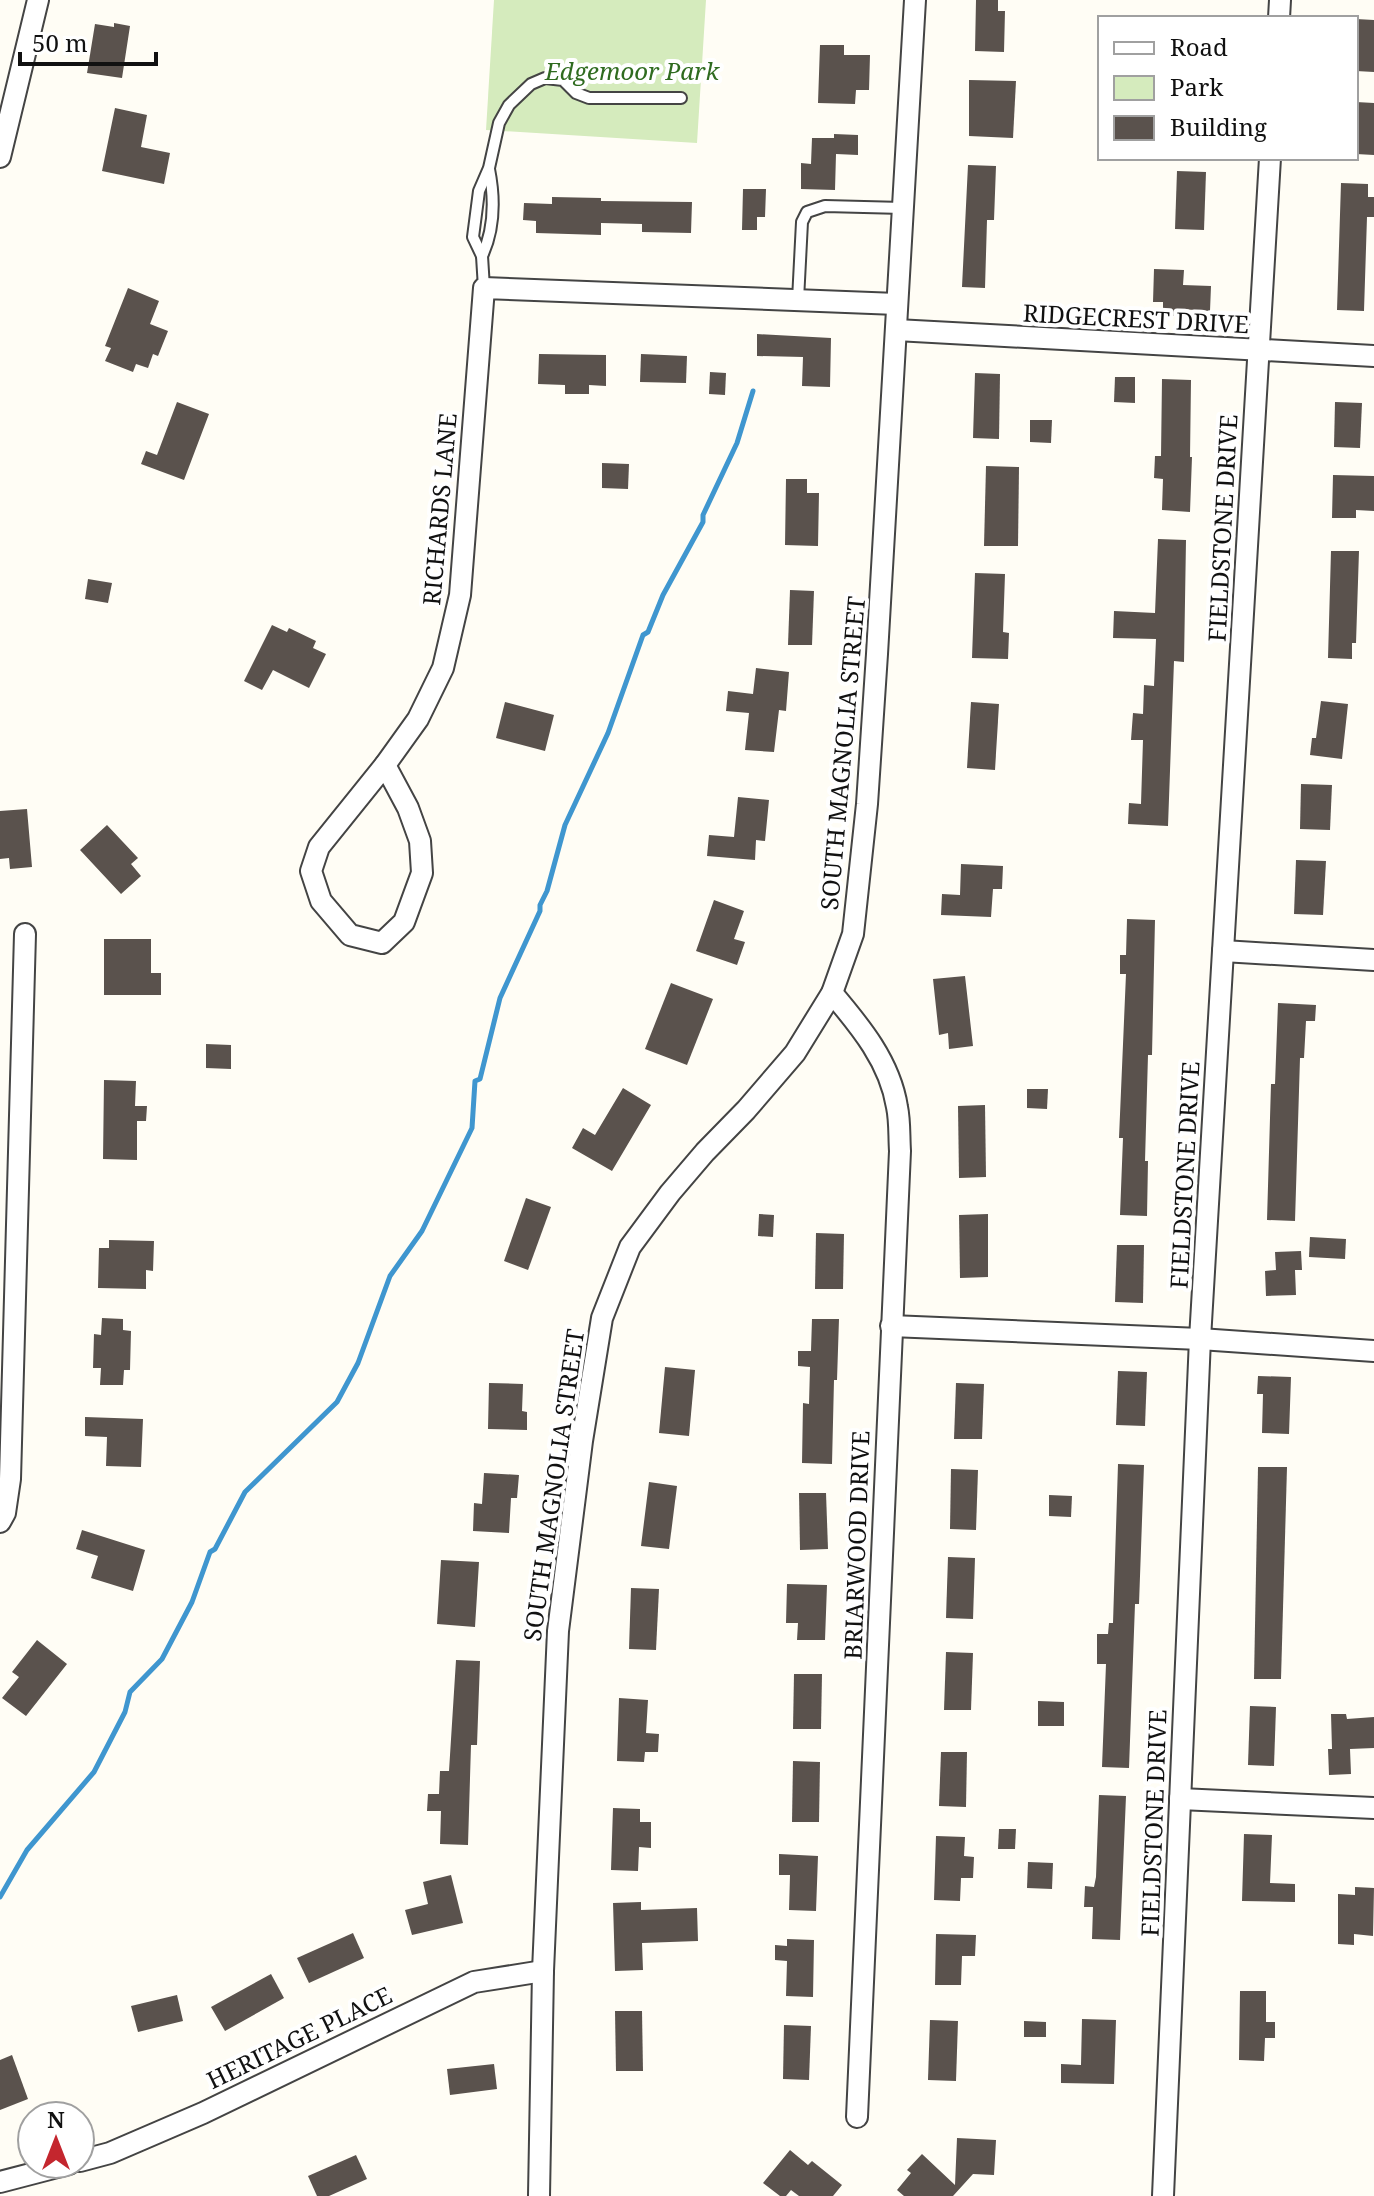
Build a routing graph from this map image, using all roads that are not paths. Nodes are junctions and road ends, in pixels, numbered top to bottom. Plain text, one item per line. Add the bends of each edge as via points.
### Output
1 (38, 0) edge
2 (915, 0) edge
3 (681, 98) dead end
4 (0, 157) edge
5 (1270, 160) edge
6 (489, 168) junction
7 (903, 208) junction
8 (482, 256) junction
9 (484, 288) junction
10 (798, 300) junction
11 (897, 304) junction
12 (896, 330) junction
13 (1259, 351) junction
14 (1374, 356) edge
15 (385, 765) junction
16 (25, 934) dead end
17 (1223, 951) junction
18 (1374, 960) edge
19 (832, 993) junction
20 (891, 1326) junction
21 (1200, 1339) junction
22 (1374, 1351) edge
23 (0, 1522) edge
24 (1180, 1799) junction
25 (1374, 1808) edge
26 (543, 1971) junction
27 (857, 2117) dead end
28 (96, 2157) edge
29 (539, 2196) edge
30 (1163, 2196) edge

1 - 4 street
2 - 7 street, SOUTH MAGNOLIA STREET
3 - 6 lane via 589,98 563,80 545,78 509,105 499,123
5 - 13 street, FIELDSTONE DRIVE
6 - 8 lane via 494,194 490,238
6 - 8 lane via 479,191 473,237
7 - 10 lane via 825,206 807,212
7 - 11 street, SOUTH MAGNOLIA STREET
8 - 9 lane
9 - 10 street
9 - 15 street, RICHARDS LANE via 460,595 443,668 418,719
10 - 11 street
11 - 12 street, SOUTH MAGNOLIA STREET
12 - 13 street, RIDGECREST DRIVE
12 - 19 street, SOUTH MAGNOLIA STREET via 866,819 853,934
13 - 14 street, RIDGECREST DRIVE
13 - 17 street, FIELDSTONE DRIVE
15 - 15 street, RICHARDS LANE via 420,841 422,873 404,922 382,943 350,935 321,901 311,871 319,847
16 - 23 street via 10,1479
17 - 18 street
17 - 21 street, FIELDSTONE DRIVE
19 - 20 street, BRIARWOOD DRIVE via 882,1062 897,1105 900,1151
19 - 26 street, SOUTH MAGNOLIA STREET via 795,1053 679,1183 630,1247 602,1318 558,1631
20 - 21 street
20 - 27 street, BRIARWOOD DRIVE
21 - 22 street
21 - 24 street, FIELDSTONE DRIVE
24 - 25 street
24 - 30 street, FIELDSTONE DRIVE
26 - 28 street, HERITAGE PLACE via 474,1982 203,2113
26 - 29 street, SOUTH MAGNOLIA STREET

